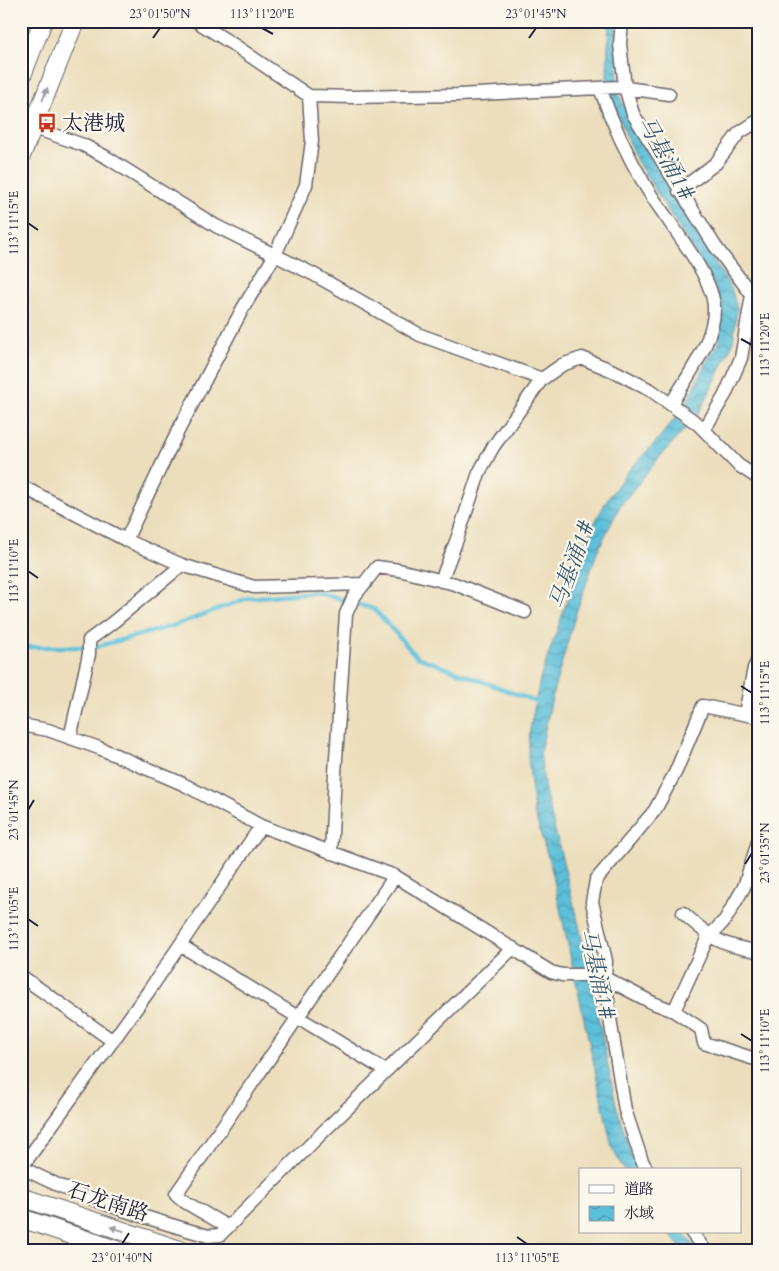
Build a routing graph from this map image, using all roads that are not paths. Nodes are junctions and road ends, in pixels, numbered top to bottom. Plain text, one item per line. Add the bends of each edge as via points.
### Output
1 (43, 21) edge
2 (75, 21) edge
3 (196, 21) edge
4 (622, 21) edge
5 (21, 78) edge
6 (622, 87) junction
7 (602, 88) junction
8 (669, 94) dead end
9 (309, 96) junction
10 (758, 122) edge
11 (32, 127) junction
12 (21, 156) edge
13 (679, 191) junction
14 (275, 255) junction
15 (542, 379) junction
16 (676, 407) junction
17 (701, 427) junction
18 (758, 478) edge
19 (21, 486) edge
20 (126, 540) junction
21 (182, 565) junction
22 (441, 581) junction
23 (365, 584) junction
24 (525, 612) dead end
25 (758, 660) edge
26 (752, 716) edge
27 (21, 725) edge
28 (70, 738) junction
29 (261, 826) junction
30 (758, 842) edge
31 (331, 853) junction
32 (395, 876) junction
33 (683, 913) dead end
34 (710, 937) junction
35 (180, 945) junction
36 (513, 948) junction
37 (758, 951) edge
38 (21, 976) edge
39 (602, 977) junction
40 (674, 1011) junction
41 (298, 1017) junction
42 (112, 1041) junction
43 (758, 1060) edge
44 (386, 1071) junction
45 (21, 1168) edge
46 (646, 1168) edge
47 (21, 1197) edge
48 (146, 1217) junction
49 (21, 1218) edge
50 (228, 1227) junction
51 (693, 1234) edge
52 (138, 1236) junction
53 (116, 1250) edge
54 (180, 1250) edge
55 (705, 1250) edge

1 - 5 main road
11 -> 2 main road
3 - 9 street
4 - 6 street
6 - 7 street
6 - 8 street
6 - 13 street via 633,114
7 - 9 street via 458,95
7 - 16 street via 608,112 630,160 712,291 715,309 708,341
9 - 14 street via 312,141 306,185
10 - 13 street via 739,133 716,163
11 - 12 main road
11 - 14 street via 90,149 216,226
13 - 17 street via 752,295 741,358 725,395
14 - 15 street via 420,335
14 - 20 street via 178,431
15 - 16 street via 562,365 582,358 618,373
15 - 22 street via 493,447 479,473
16 - 17 street
17 - 18 street via 738,465
19 - 20 street
20 - 21 street
21 - 23 street via 254,587
21 - 28 street via 89,640 89,654
22 - 23 street via 376,567
22 - 24 street
23 - 31 street via 353,598 346,614
25 - 26 street via 754,668
26 - 39 street via 703,706 676,771 655,810 596,880 592,902 606,961
27 - 28 street
28 - 29 street via 183,784
29 - 31 street
29 - 35 street
30 - 34 street via 744,887
31 - 32 street
32 - 36 street
32 - 41 street
33 - 34 street
34 - 37 street via 730,947
34 - 40 street
35 - 41 street
35 - 42 street
36 - 39 street via 551,972
36 - 44 street
38 - 42 street
39 - 40 street
39 - 46 street via 625,1110
40 - 43 street via 700,1030 704,1043
41 - 44 street
41 - 50 street via 176,1194
42 - 45 street
44 - 50 street
45 - 48 street via 46,1181
52 -> 47 main road, 石龙南路
48 - 50 street via 208,1236 220,1235
48 - 52 street
49 - 53 main road, 石龙南路
51 - 55 street
52 - 54 main road, 石龙南路

